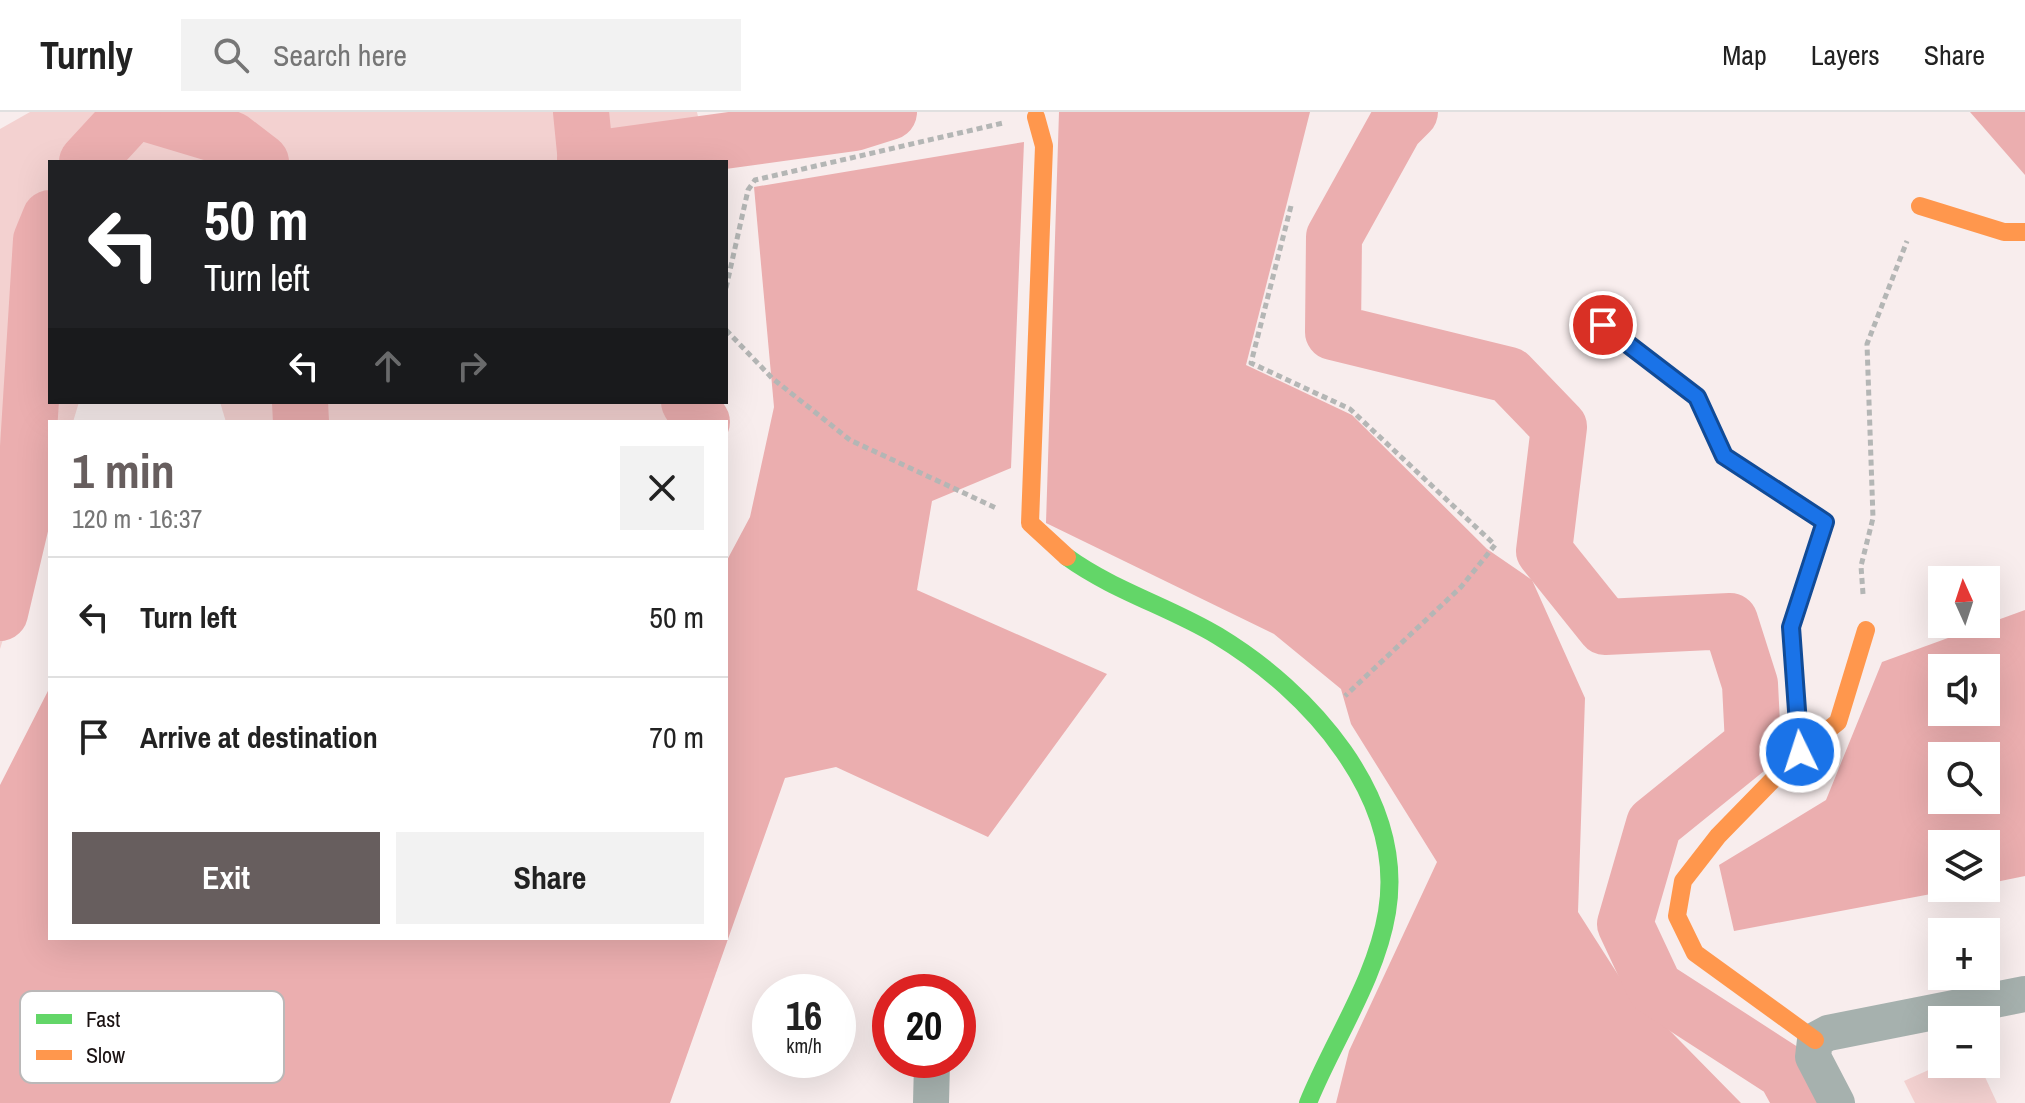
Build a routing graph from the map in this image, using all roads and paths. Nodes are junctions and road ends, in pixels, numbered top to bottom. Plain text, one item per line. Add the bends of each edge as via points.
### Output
1 (1034, 114) edge
2 (1291, 206) dead end
3 (1920, 206) joint
4 (2025, 232) edge
5 (728, 279) edge
6 (1603, 325) dead end
7 (728, 332) edge
8 (1030, 523) junction
9 (1866, 630) joint
10 (1318, 720) junction
11 (1800, 752) junction
12 (2025, 994) edge
13 (1815, 1040) junction
14 (932, 1078) edge
15 (931, 1103) edge
16 (1308, 1103) edge
17 (1837, 1103) edge

1 - 5 path via 755,180 748,190
1 - 8 street via 1044,146
2 - 10 path via 1251,363 1350,409 1495,545 1461,587
3 - 4 street via 2004,232
3 - 9 path via 1867,344 1873,518 1861,566
6 - 11 lane via 1697,397 1724,456 1825,522 1791,627
7 - 8 path via 772,378 850,440
8 - 10 street via 1052,550 1076,566 1218,635 1269,668
9 - 11 street via 1838,722
10 - 16 street via 1366,790 1386,840 1391,874 1373,957
11 - 13 street via 1718,836 1683,881 1677,916 1695,953
12 - 13 street via 1828,1033
13 - 17 street via 1813,1057
14 - 15 street

